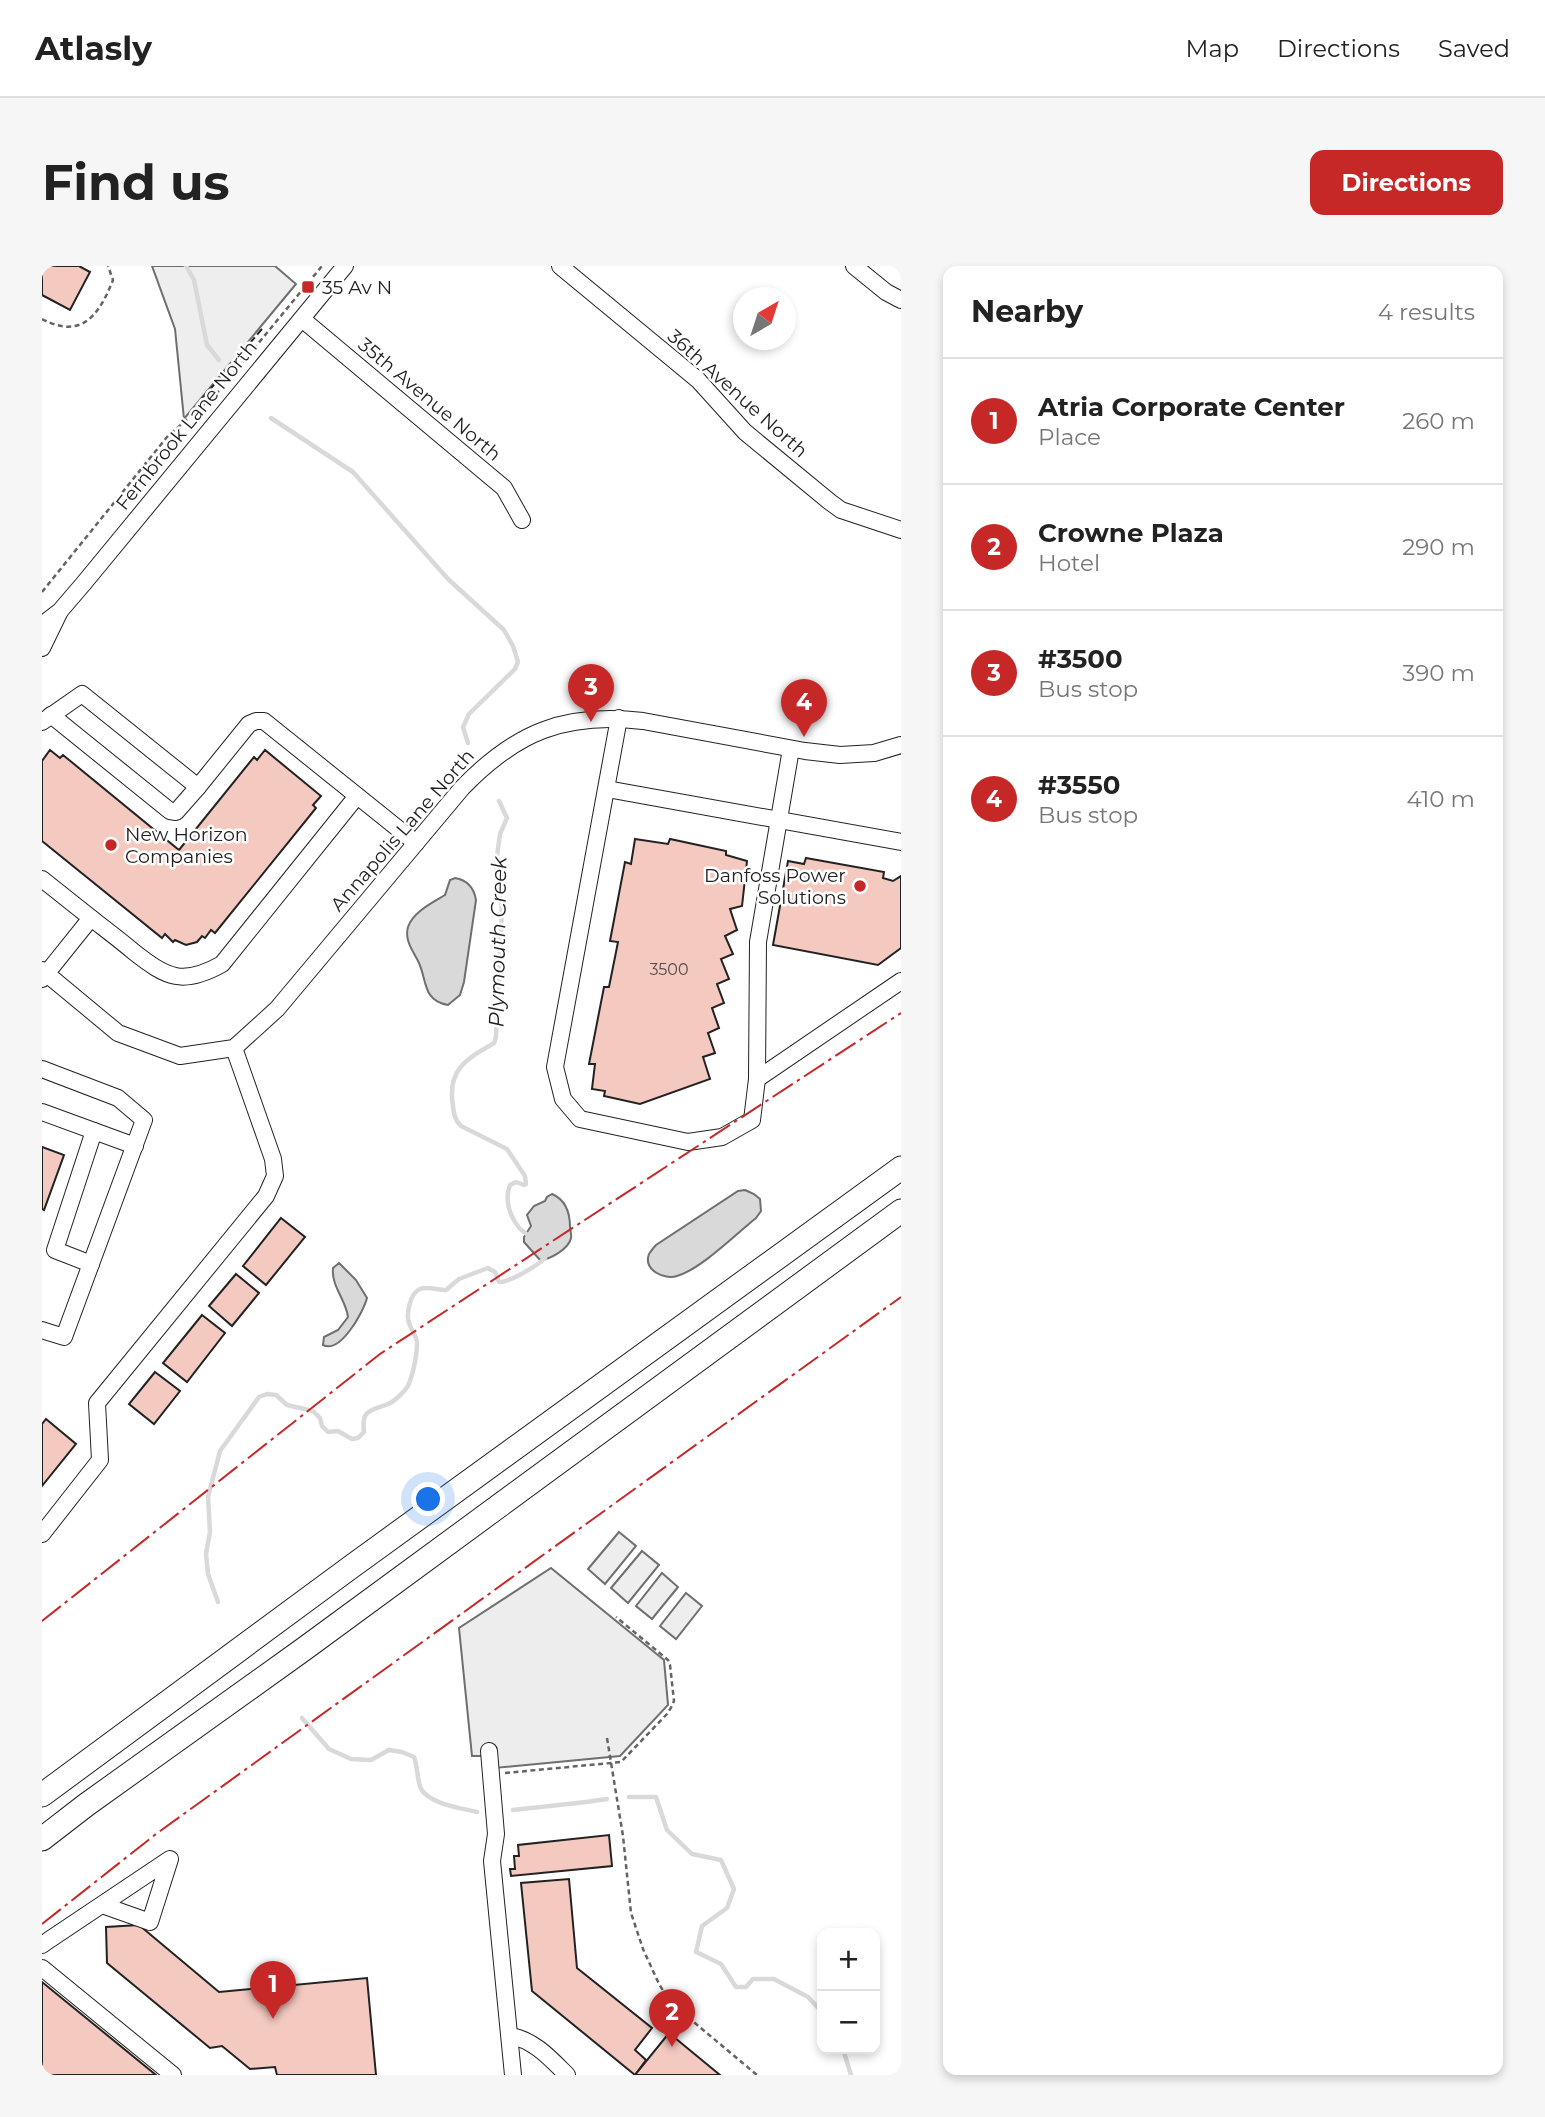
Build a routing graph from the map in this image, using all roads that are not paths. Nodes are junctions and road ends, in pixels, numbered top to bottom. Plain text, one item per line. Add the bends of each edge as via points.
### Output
1 (345, 266) edge
2 (560, 266) edge
3 (854, 266) edge
4 (901, 300) edge
5 (302, 319) junction
6 (522, 520) dead end
7 (901, 530) edge
8 (60, 611) junction
9 (42, 625) edge
10 (42, 648) edge
11 (47, 718) edge
12 (619, 718) junction
13 (901, 745) edge
14 (791, 749) junction
15 (198, 787) junction
16 (607, 789) junction
17 (357, 796) junction
18 (778, 819) junction
19 (901, 842) edge
20 (416, 843) junction
21 (42, 879) edge
22 (91, 918) junction
23 (43, 974) edge
24 (901, 981) edge
25 (234, 1048) junction
26 (42, 1069) edge
27 (757, 1079) junction
28 (42, 1112) edge
29 (94, 1131) junction
30 (135, 1146) junction
31 (901, 1168) edge
32 (901, 1211) edge
33 (48, 1247) edge
34 (91, 1264) junction
35 (42, 1329) edge
36 (42, 1534) edge
37 (489, 1751) dead end
38 (42, 1795) edge
39 (86, 1805) junction
40 (42, 1839) edge
41 (42, 1845) edge
42 (102, 1905) junction
43 (42, 1945) edge
44 (42, 1968) edge
45 (510, 2036) junction
46 (173, 2075) edge
47 (513, 2075) edge
48 (567, 2075) edge

1 - 5 street, Fernbrook Lane North
2 - 7 street, 36th Avenue North via 698,380 745,432 830,502
3 - 4 street
5 - 6 street, 35th Avenue North via 503,488
5 - 8 street, Fernbrook Lane North
8 - 9 street, Fernbrook Lane North
8 - 10 street, Fernbrook Lane North
11 - 15 street via 82,694
11 - 15 street via 170,811 176,812
12 - 14 street, Annapolis Lane North
12 - 16 street
12 - 20 street, Annapolis Lane North via 578,720 515,743 462,788
13 - 14 street, Annapolis Lane North via 840,755
14 - 18 street
15 - 17 street via 249,724 264,721
16 - 18 street
16 - 27 street via 555,1067 563,1099 580,1119 688,1142 722,1137 752,1120
17 - 20 street
17 - 22 street via 222,964 205,973 173,977 158,970
18 - 19 street
18 - 27 street via 758,942
20 - 25 street, Annapolis Lane North via 276,1009
21 - 22 street
22 - 23 street
23 - 25 street via 118,1032 180,1056
24 - 27 street
25 - 36 street via 274,1159 275,1176 266,1196 97,1403 100,1460
26 - 30 street via 118,1098 144,1120
28 - 29 street
29 - 30 street
29 - 33 street
30 - 34 street
31 - 38 highway
32 - 39 highway
33 - 34 street
34 - 35 street via 64,1338
37 - 45 street via 496,1834 492,1861
39 - 40 highway
39 - 41 highway
42 - 42 street via 125,1889 170,1859 150,1922
42 - 43 street
44 - 46 street
45 - 47 street
45 - 48 street via 535,2045

